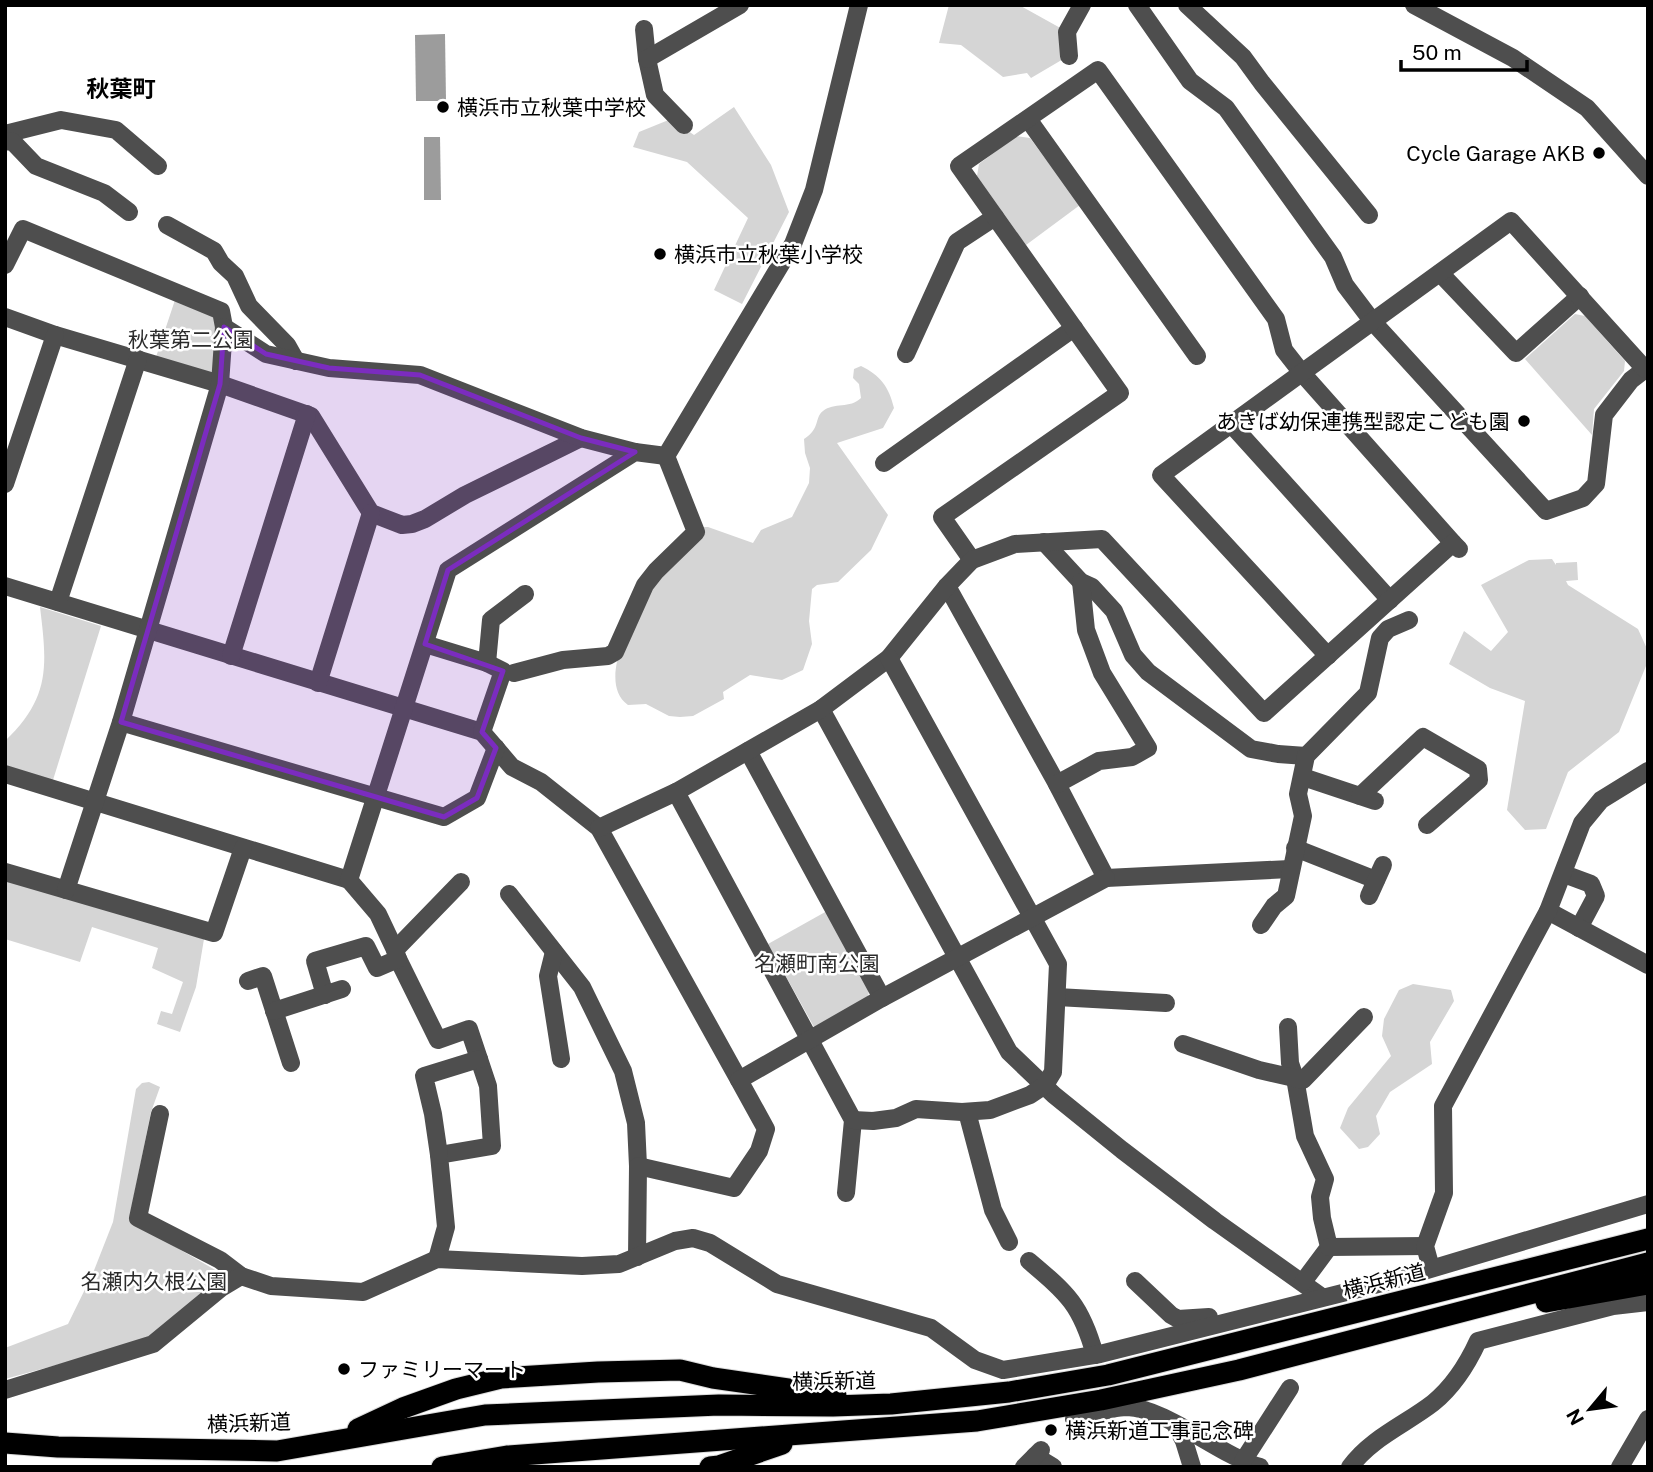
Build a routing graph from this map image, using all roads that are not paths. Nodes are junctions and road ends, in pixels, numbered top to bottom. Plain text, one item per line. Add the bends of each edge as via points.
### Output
1 (740, 5) edge
2 (859, 5) edge
3 (1082, 5) edge
4 (1137, 5) edge
5 (1187, 5) edge
6 (1414, 5) edge
7 (644, 29) dead end
8 (1069, 56) dead end
9 (647, 59) junction
10 (1028, 119) junction
11 (684, 125) dead end
12 (5, 134) edge
13 (5, 141) edge
14 (158, 166) dead end
15 (1648, 176) edge
16 (129, 212) dead end
17 (1369, 215) dead end
18 (995, 216) junction
19 (167, 225) dead end
20 (5, 265) edge
21 (1440, 273) junction
22 (1580, 296) junction
23 (5, 317) edge
24 (1373, 322) junction
25 (224, 327) junction
26 (1074, 328) junction
27 (55, 335) junction
28 (906, 354) dead end
29 (1197, 356) dead end
30 (138, 359) junction
31 (296, 361) junction
32 (1646, 368) edge
33 (1302, 373) junction
34 (220, 384) junction
35 (307, 414) junction
36 (1231, 424) junction
37 (581, 438) junction
38 (635, 452) junction
39 (666, 456) junction
40 (884, 463) dead end
41 (5, 484) edge
42 (371, 513) junction
43 (1044, 542) junction
44 (972, 560) junction
45 (1081, 582) junction
46 (5, 586) edge
47 (947, 586) junction
48 (525, 594) dead end
49 (1390, 600) junction
50 (58, 602) junction
51 (1409, 620) dead end
52 (147, 630) junction
53 (425, 644) junction
54 (231, 656) junction
55 (1328, 656) junction
56 (889, 658) junction
57 (502, 670) junction
58 (318, 682) junction
59 (821, 709) junction
60 (405, 710) junction
61 (121, 722) junction
62 (482, 732) junction
63 (496, 748) junction
64 (748, 751) junction
65 (1306, 756) junction
66 (1648, 771) edge
67 (5, 774) edge
68 (1303, 777) junction
69 (1057, 784) junction
70 (676, 792) junction
71 (377, 797) junction
72 (96, 802) junction
73 (1432, 814) dead end
74 (599, 828) junction
75 (243, 848) junction
76 (1296, 848) junction
77 (1290, 869) junction
78 (5, 872) edge
79 (1564, 873) junction
80 (1106, 878) junction
81 (349, 880) junction
82 (1376, 880) dead end
83 (461, 881) dead end
84 (66, 890) junction
85 (509, 894) dead end
86 (1548, 911) junction
87 (1032, 918) junction
88 (1261, 925) dead end
89 (1579, 928) junction
90 (554, 952) junction
91 (397, 955) junction
92 (957, 958) junction
93 (1645, 971) edge
94 (248, 981) dead end
95 (1057, 997) junction
96 (883, 998) junction
97 (1166, 1003) dead end
98 (274, 1010) junction
99 (1364, 1017) dead end
100 (1288, 1027) dead end
101 (811, 1041) junction
102 (1183, 1044) dead end
103 (283, 1055) dead end
104 (479, 1059) junction
105 (561, 1059) dead end
106 (1295, 1078) junction
107 (739, 1080) junction
108 (1045, 1085) junction
109 (967, 1112) junction
110 (160, 1114) dead end
111 (853, 1120) junction
112 (439, 1155) junction
113 (638, 1167) junction
114 (846, 1194) dead end
115 (1648, 1204) edge
116 (1648, 1239) edge
117 (1009, 1242) dead end
118 (1425, 1246) junction
119 (1329, 1247) junction
120 (637, 1257) junction
121 (437, 1259) junction
122 (1029, 1261) dead end
123 (1648, 1262) edge
124 (1431, 1268) junction
125 (241, 1276) junction
126 (1135, 1281) dead end
127 (1303, 1282) junction
128 (1648, 1284) edge
129 (1322, 1297) junction
130 (1648, 1302) edge
131 (1245, 1318) junction
132 (1420, 1323) junction
133 (1095, 1355) junction
134 (1290, 1388) dead end
135 (5, 1390) edge
136 (1101, 1400) junction
137 (891, 1404) junction
138 (1126, 1407) junction
139 (1074, 1419) joint
140 (1648, 1419) edge
141 (1175, 1424) junction
142 (807, 1435) junction
143 (331, 1441) junction
144 (5, 1443) edge
145 (1033, 1458) edge
146 (1251, 1464) edge
147 (442, 1467) edge
148 (710, 1467) edge
149 (1053, 1467) edge
150 (1192, 1467) edge
151 (1350, 1467) edge
152 (1620, 1467) edge

1 - 9 street
2 - 39 street via 814,190 793,244
3 - 8 street via 1067,32
4 - 24 street via 1190,81 1226,108 1333,257 1345,285
5 - 17 street via 1243,57
6 - 15 street via 1513,58 1587,108
7 - 9 street
9 - 11 street via 655,95
10 - 18 street via 959,166
10 - 29 street
10 - 33 street via 1098,70 1276,319 1284,349
12 - 14 street via 61,120 116,130
13 - 16 street via 13,142 36,166 104,193
18 - 26 street
18 - 28 street via 957,242
19 - 31 street via 214,251 235,276 249,306 287,345
20 - 25 street via 23,229 221,311
21 - 22 street via 1511,222
21 - 22 street via 1516,353
21 - 24 street
22 - 32 street
23 - 27 street
24 - 32 street via 1546,511 1583,498 1596,484 1604,415
24 - 33 street
25 - 31 street via 266,354
25 - 34 street
26 - 40 street
26 - 44 street via 1120,393 942,517
27 - 30 street
27 - 41 street
30 - 34 street
30 - 50 street
31 - 37 street via 420,375
33 - 36 street
33 - 49 street via 1456,546
34 - 35 street
34 - 52 street
35 - 42 street
35 - 54 street
36 - 49 street
36 - 55 street via 1161,475
37 - 38 street
37 - 42 street via 412,524
38 - 39 street
38 - 53 street via 448,570
39 - 57 street via 696,532 645,585 615,652
42 - 58 street
43 - 44 street via 1015,544
43 - 45 street
43 - 55 street via 1102,538 1264,713
44 - 47 street
45 - 65 street via 1092,587 1114,611 1133,655 1147,672 1251,749
45 - 69 street via 1086,630 1102,673 1148,748 1132,757 1099,761
46 - 50 street
47 - 56 street
47 - 69 street
48 - 57 street via 491,620
49 - 55 street
50 - 52 street
51 - 65 street via 1380,638 1368,693
52 - 54 street
52 - 61 street
53 - 57 street
53 - 60 street
54 - 58 street
56 - 59 street
56 - 87 street
57 - 62 street
58 - 60 street
59 - 64 street
59 - 92 street
60 - 62 street
60 - 71 street
61 - 71 street
61 - 72 street
62 - 63 street
63 - 71 street via 477,798 444,817
63 - 74 street via 512,767 541,782
64 - 70 street
64 - 96 street
65 - 68 street
66 - 79 street via 1595,807 1583,823
67 - 72 street
68 - 73 street via 1368,799 1423,737 1478,769 1479,780
68 - 76 street via 1298,794 1303,816
69 - 80 street
70 - 74 street
70 - 101 street
71 - 81 street
72 - 75 street
72 - 84 street
74 - 107 street
75 - 81 street
75 - 84 street via 214,933
76 - 77 street
76 - 82 street
77 - 80 street
77 - 88 street via 1286,896
78 - 84 street
79 - 86 street
79 - 89 street via 1591,884 1596,896
80 - 87 street
81 - 91 street via 377,914
83 - 91 street
85 - 90 street
86 - 89 street
86 - 118 street via 1443,1106 1444,1193
87 - 92 street
87 - 95 street via 1058,964
89 - 93 street
90 - 105 street via 548,976
90 - 113 street via 582,987 623,1071 636,1123
91 - 98 street via 377,968 366,946 315,961 333,992
91 - 104 street via 438,1040 469,1029
92 - 96 street
92 - 108 street via 1009,1052
94 - 98 street via 263,976
95 - 97 street
95 - 108 street via 1053,1072
96 - 101 street
98 - 103 street
99 - 106 street via 1303,1080
100 - 106 street
101 - 107 street
101 - 111 street
102 - 106 street
104 - 112 street via 424,1076
104 - 112 street via 488,1086 492,1146
106 - 119 street via 1305,1136 1325,1179 1320,1197
107 - 113 street via 766,1129 759,1151 734,1188
108 - 109 street via 990,1110
108 - 127 street via 1170,1187
109 - 111 street via 916,1109 896,1118
109 - 117 street via 993,1210
110 - 125 street via 138,1218 220,1260
111 - 114 street
112 - 121 street via 446,1227
113 - 120 street
115 - 124 street
116 - 137 highway, 横浜新道 via 1108,1375 1009,1392
118 - 119 street
118 - 124 street
119 - 127 street
120 - 121 street via 619,1264 582,1266
120 - 133 street via 676,1241 693,1238 710,1243 777,1284 931,1328 975,1360 1003,1370
121 - 125 street via 363,1292 271,1286
122 - 133 street via 1065,1291 1088,1330
123 - 132 highway
124 - 129 street
125 - 135 street via 153,1345
126 - 131 street via 1178,1319 1234,1312
127 - 129 street
128 - 132 highway
129 - 131 street
130 - 151 street via 1613,1306 1478,1341 1459,1377 1438,1398 1378,1440
131 - 133 street
132 - 136 highway
134 - 146 street
136 - 138 highway
136 - 139 highway
136 - 142 highway via 977,1421
137 - 143 highway, 横浜新道 via 719,1405 485,1415
137 - 143 highway via 680,1370 598,1371 501,1378 456,1389
138 - 139 street
138 - 141 street
140 - 152 street
141 - 146 street
141 - 150 street
142 - 147 highway via 507,1456
142 - 148 highway
143 - 144 highway, 横浜新道 via 277,1451
145 - 149 street

